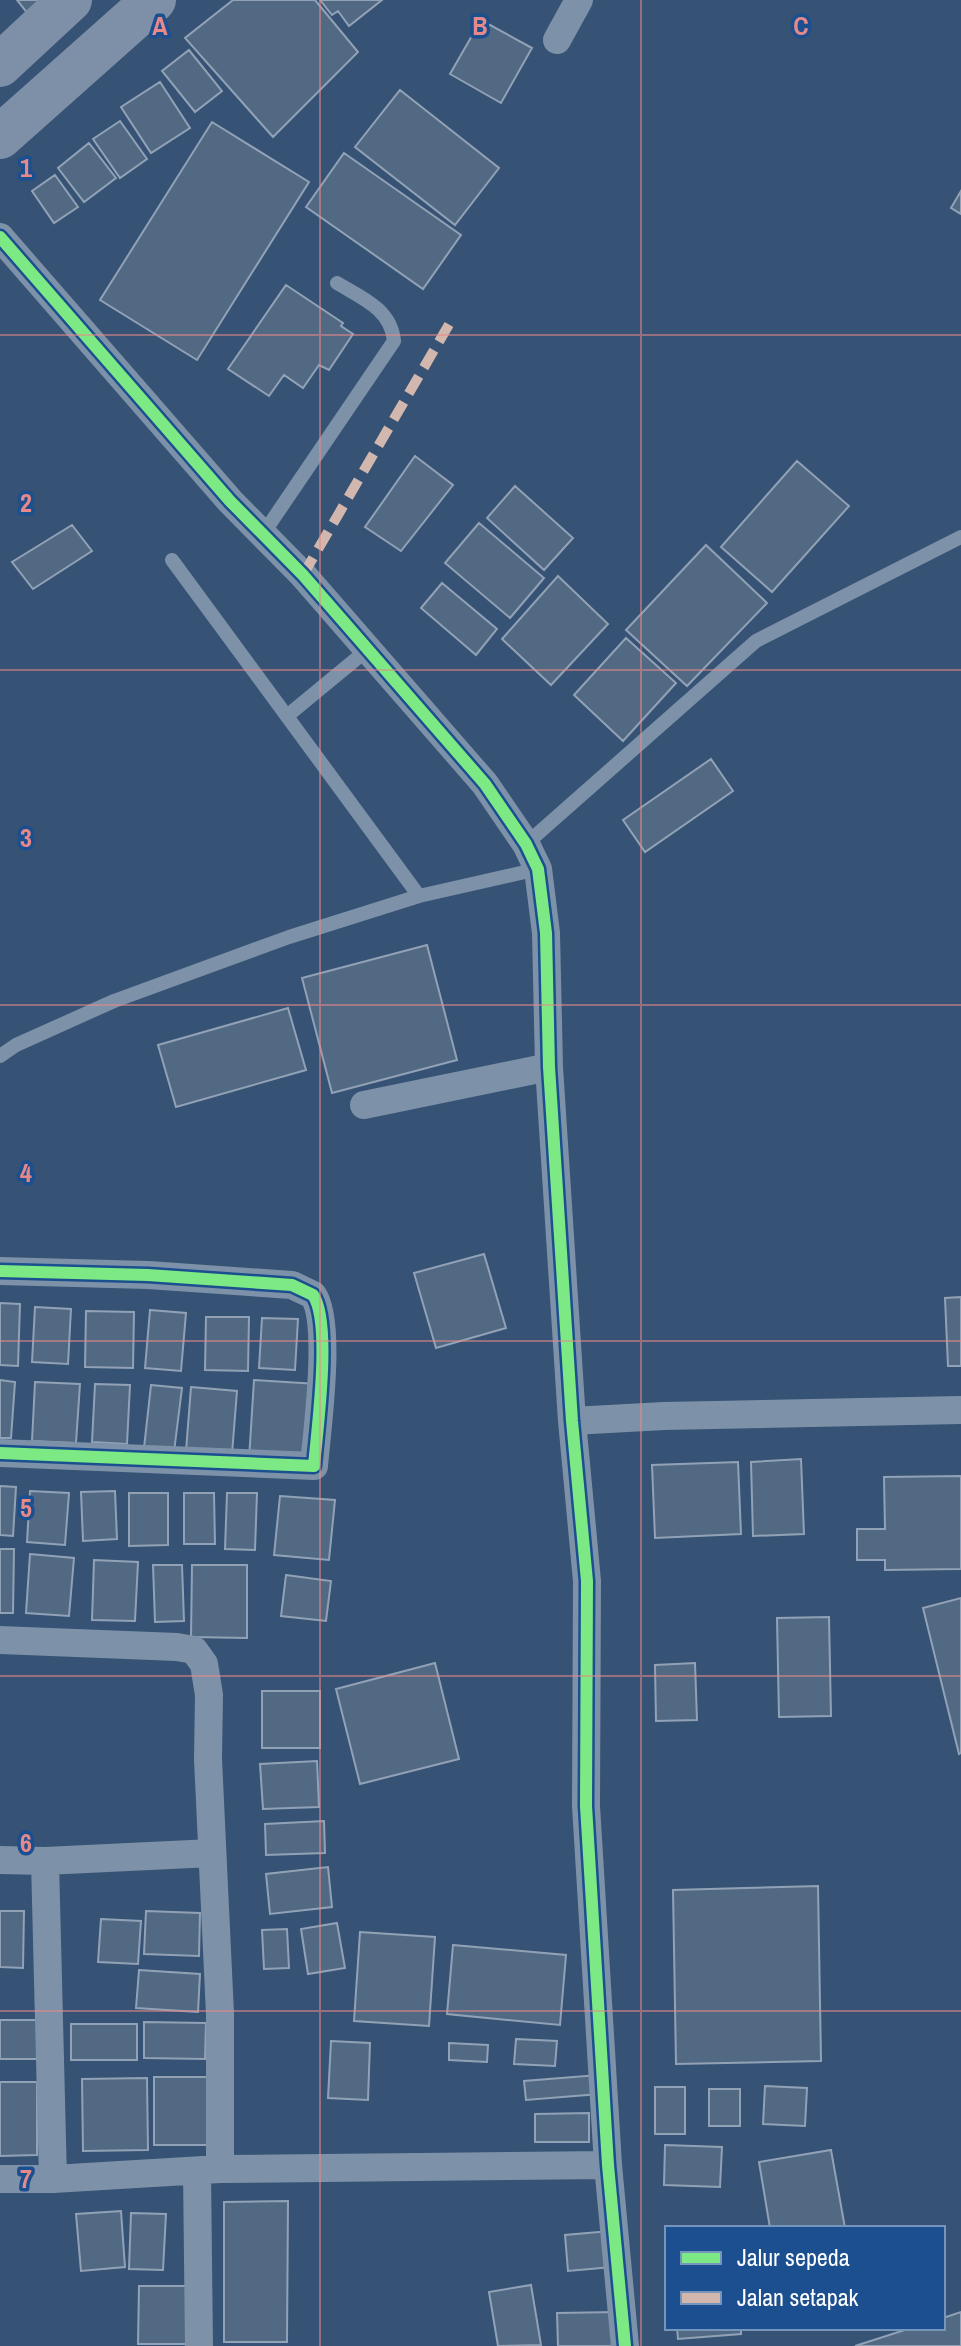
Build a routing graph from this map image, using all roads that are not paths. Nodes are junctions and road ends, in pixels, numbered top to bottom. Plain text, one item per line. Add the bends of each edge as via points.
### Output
1 (70, 0) edge
2 (154, 0) edge
3 (579, 0) edge
4 (557, 40) dead end
5 (0, 65) edge
6 (0, 137) edge
7 (0, 237) edge
8 (337, 283) dead end
9 (263, 534) junction
10 (961, 537) edge
11 (172, 560) dead end
12 (367, 650) junction
13 (287, 716) junction
14 (532, 856) junction
15 (419, 896) junction
16 (0, 1056) edge
17 (549, 1067) junction
18 (364, 1105) dead end
19 (0, 1271) edge
20 (961, 1410) edge
21 (572, 1421) junction
22 (0, 1453) edge
23 (0, 1640) edge
24 (212, 1853) junction
25 (0, 1860) edge
26 (45, 1861) junction
27 (608, 2165) junction
28 (208, 2170) junction
29 (0, 2179) edge
30 (53, 2179) junction
31 (199, 2346) edge
32 (625, 2346) edge

1 - 5 highway
2 - 6 highway
3 - 4 street
7 - 9 street
8 - 9 lane via 383,312 393,326 394,341
9 - 12 street
10 - 14 lane via 756,641
11 - 13 lane
12 - 13 lane
12 - 14 street via 485,784
13 - 15 lane
14 - 15 lane
14 - 17 street via 546,933
15 - 16 lane via 114,1001
17 - 18 street
17 - 21 street
19 - 22 street via 292,1285 313,1295 321,1314 314,1466
20 - 21 street
21 - 27 street via 587,1581 586,1806
23 - 24 street via 194,1650 204,1664 209,1695
24 - 26 street
24 - 28 street via 220,2014
25 - 26 street
26 - 30 street
27 - 28 street
27 - 32 street
28 - 30 street
28 - 31 street
29 - 30 street

